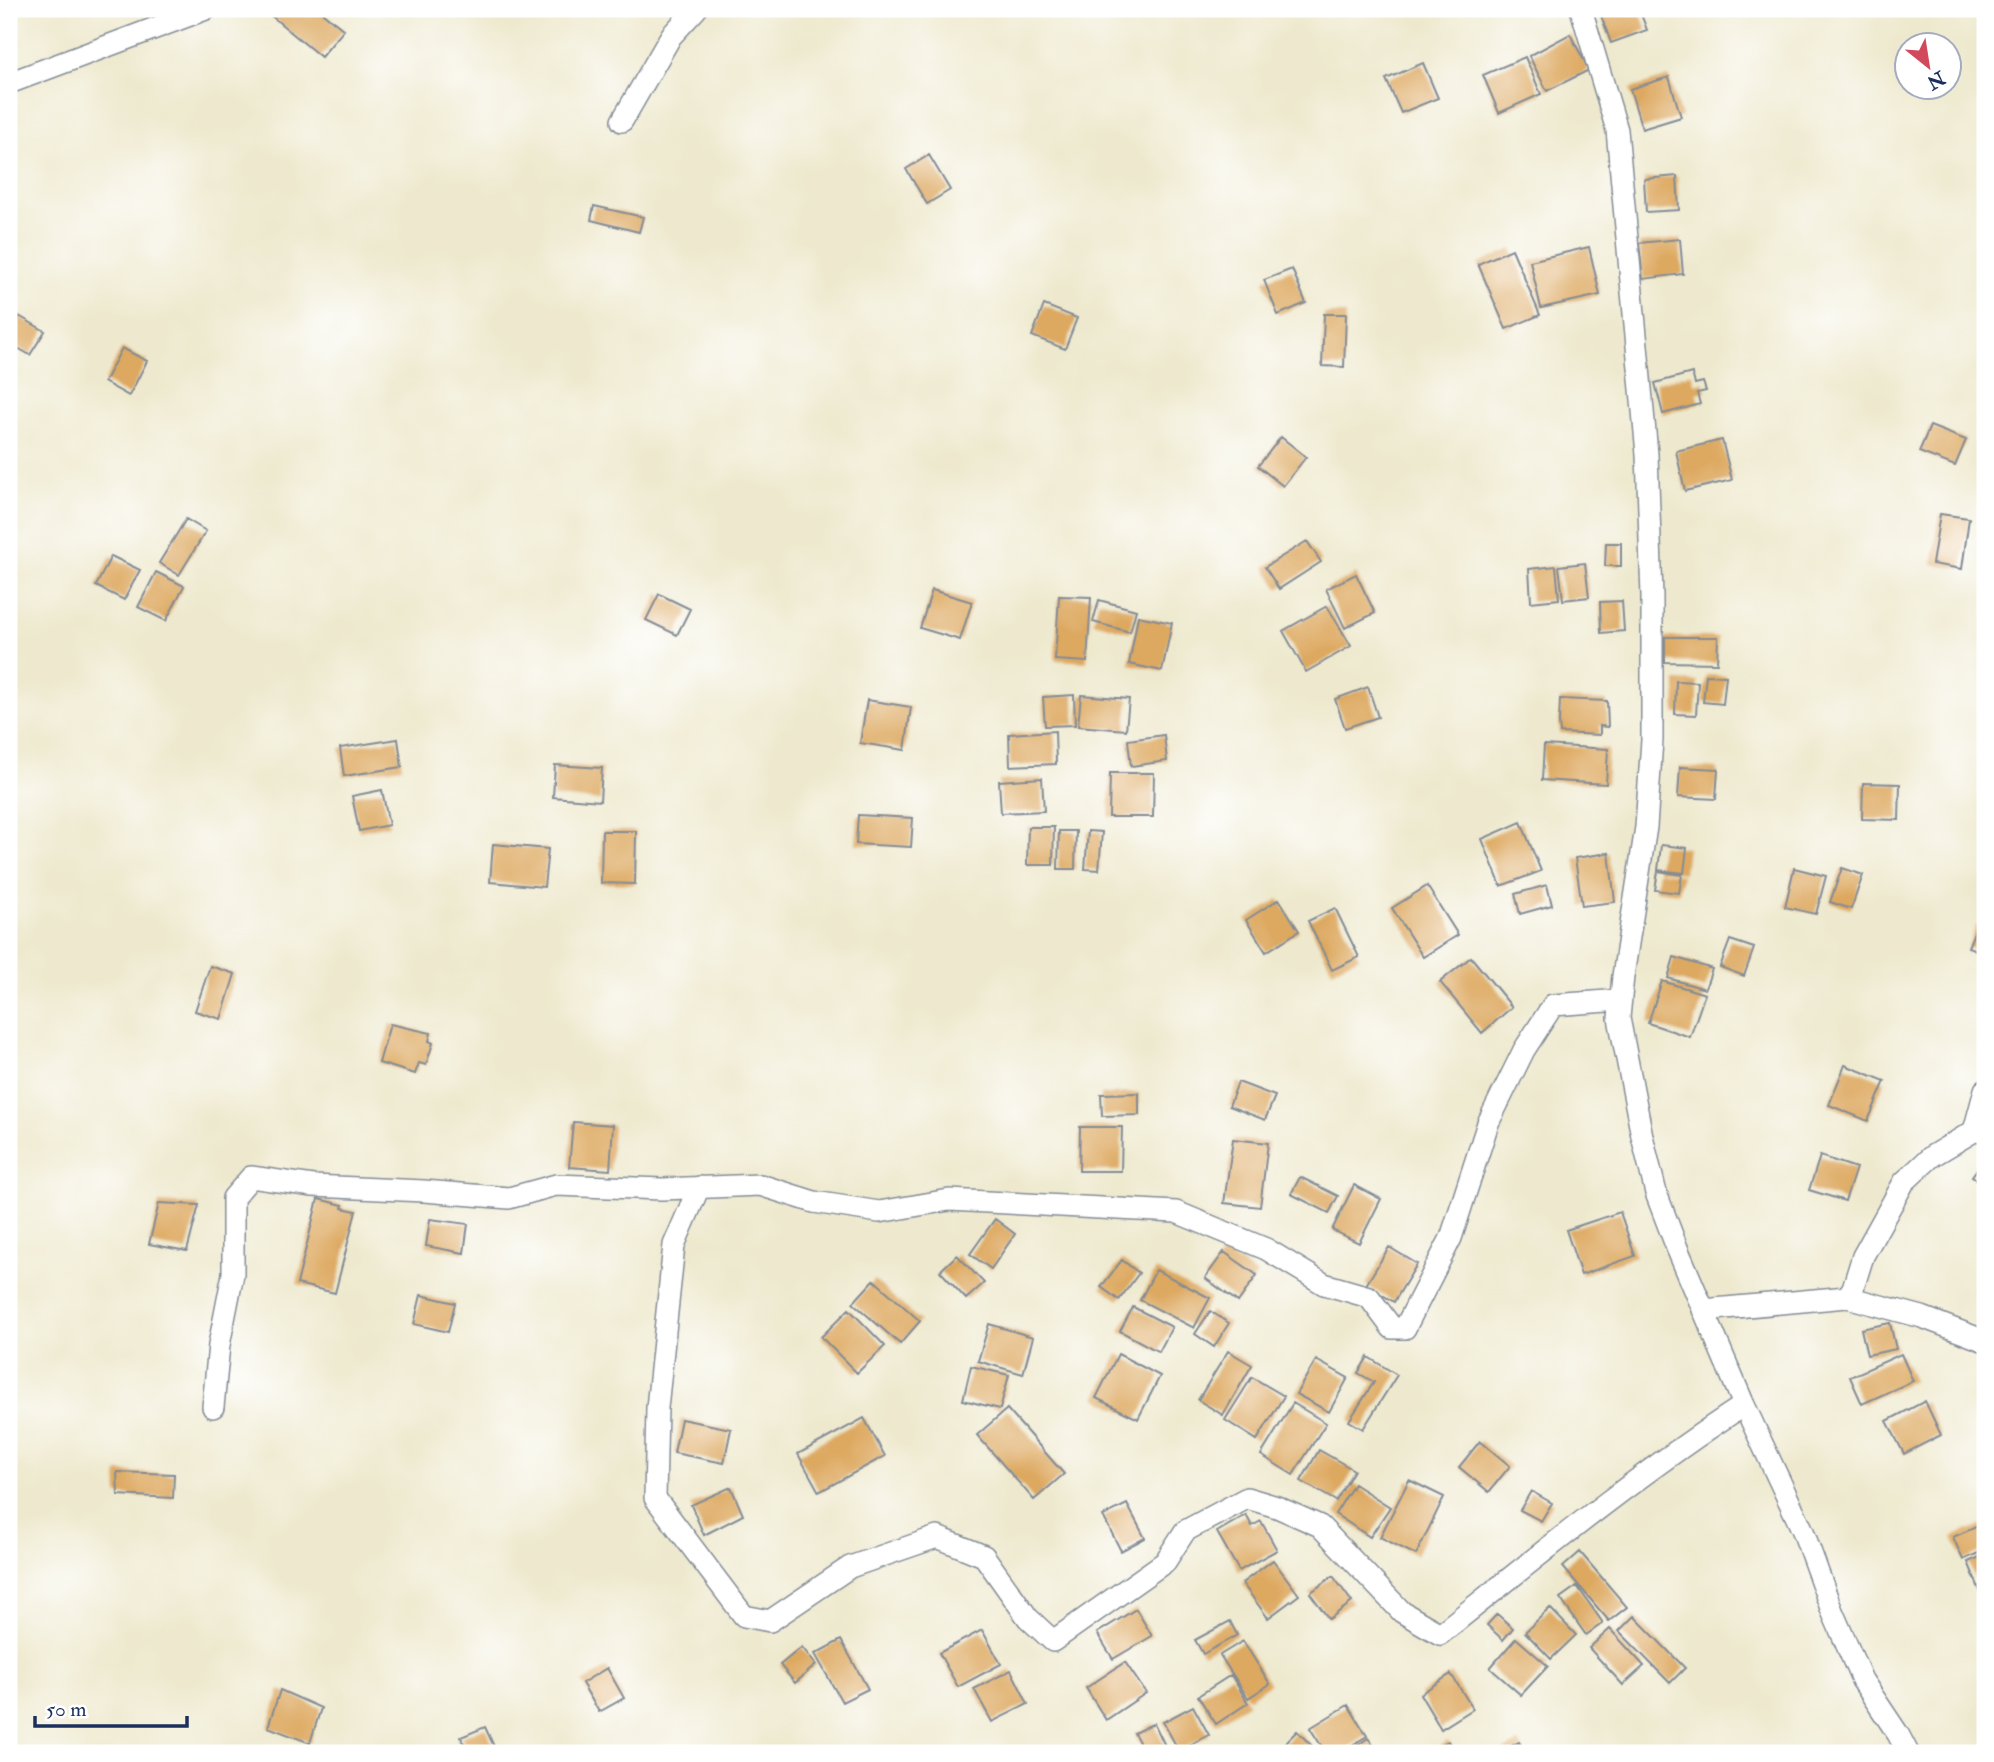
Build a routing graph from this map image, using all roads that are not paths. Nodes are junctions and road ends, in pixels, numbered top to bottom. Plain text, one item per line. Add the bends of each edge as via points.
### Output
1 (206, 9) edge
2 (696, 9) edge
3 (1581, 9) edge
4 (9, 83) edge
5 (622, 121) dead end
6 (1620, 1000) junction
7 (1985, 1090) edge
8 (699, 1187) junction
9 (1847, 1297) junction
10 (1703, 1310) junction
11 (1985, 1341) edge
12 (1744, 1405) junction
13 (213, 1407) dead end
14 (1908, 1753) edge

1 - 4 street
2 - 5 street via 671,36
3 - 6 street via 1617,130 1648,480 1652,740 1646,827
6 - 8 street via 1553,1005 1524,1050 1488,1123 1451,1238 1405,1328 1392,1328 1369,1297 1324,1284 1266,1249 1176,1212 949,1200 879,1212 814,1202 760,1185
6 - 10 street via 1619,1018 1656,1193
7 - 9 street via 1974,1131 1932,1156 1904,1182 1863,1256
8 - 12 street via 674,1245 657,1408 655,1498 744,1616 770,1621 850,1567 937,1537 984,1556 1028,1618 1052,1641 1165,1562 1185,1531 1247,1498 1320,1526 1402,1612 1440,1634 1600,1507
8 - 13 street via 556,1185 509,1198 313,1186 251,1177 233,1198 233,1274
9 - 10 street
9 - 11 street via 1922,1317
10 - 12 street
12 - 14 street via 1803,1531 1863,1680

